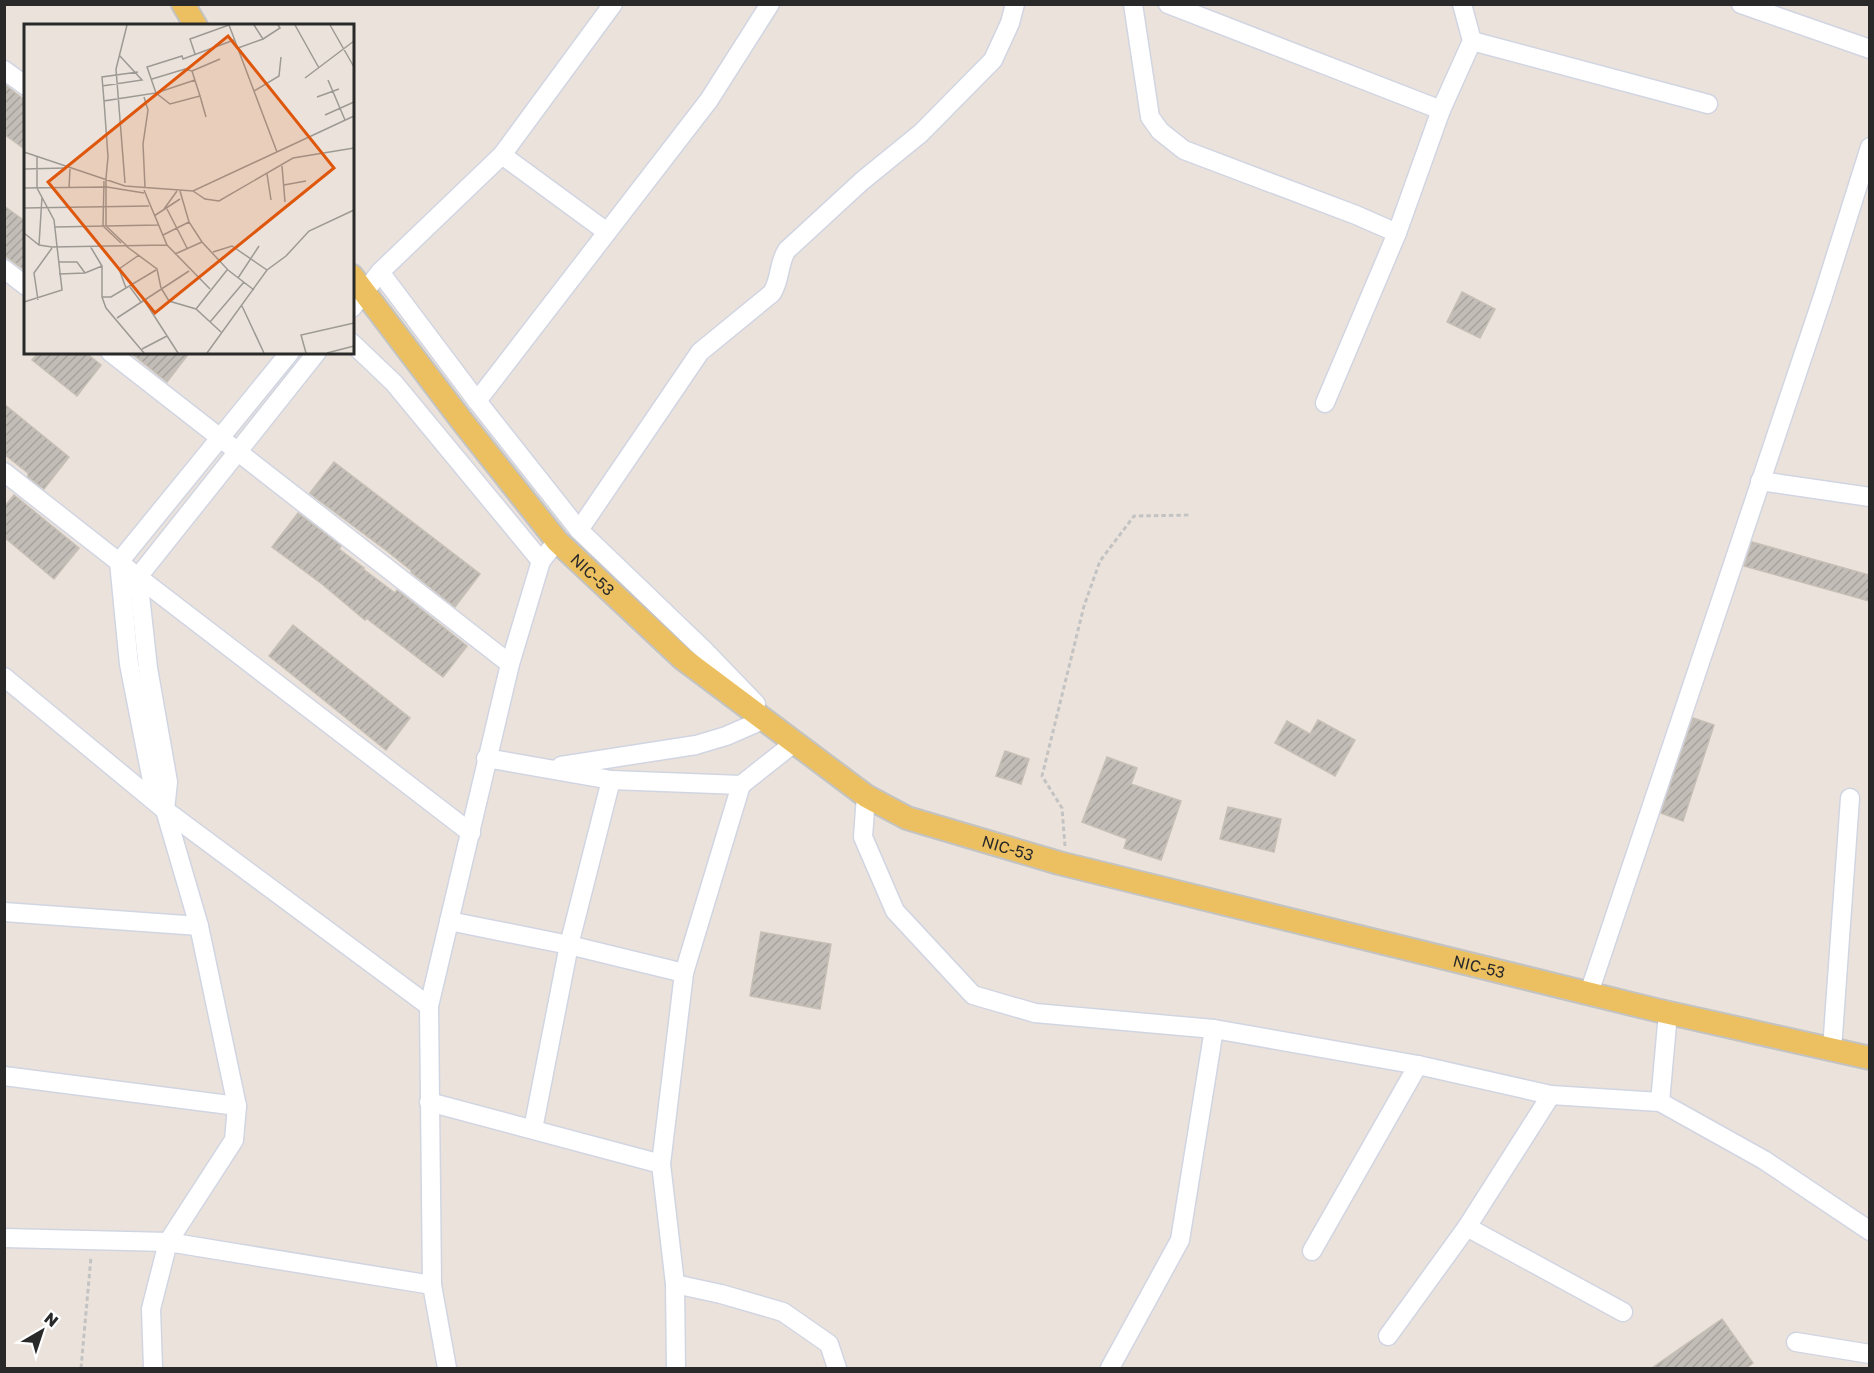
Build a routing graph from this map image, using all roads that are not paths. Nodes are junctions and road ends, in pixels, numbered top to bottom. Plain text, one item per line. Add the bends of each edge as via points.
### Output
1 (183, 4) edge
2 (613, 4) edge
3 (770, 4) edge
4 (1015, 4) edge
5 (1133, 4) edge
6 (1168, 4) edge
7 (1462, 4) edge
8 (1741, 4) edge
9 (195, 24) edge
10 (1472, 41) junction
11 (1869, 49) edge
12 (4, 70) edge
13 (24, 85) edge
14 (1708, 104) dead end
15 (1441, 110) junction
16 (1869, 147) edge
17 (502, 155) junction
18 (607, 232) junction
19 (1397, 233) junction
20 (4, 269) edge
21 (380, 272) junction
22 (24, 284) edge
23 (355, 286) edge
24 (354, 345) edge
25 (112, 354) edge
26 (288, 354) edge
27 (315, 354) edge
28 (477, 402) junction
29 (1325, 403) dead end
30 (219, 440) junction
31 (238, 454) junction
32 (4, 472) edge
33 (1760, 481) junction
34 (1869, 497) edge
35 (579, 530) junction
36 (557, 540) junction
37 (541, 561) junction
38 (119, 562) junction
39 (138, 577) junction
40 (129, 664) junction
41 (510, 664) junction
42 (148, 668) junction
43 (4, 677) edge
44 (763, 720) junction
45 (794, 743) junction
46 (486, 758) junction
47 (548, 769) junction
48 (611, 780) junction
49 (741, 785) junction
50 (866, 796) junction
51 (1850, 798) dead end
52 (165, 810) junction
53 (471, 832) junction
54 (4, 912) edge
55 (449, 921) junction
56 (199, 926) junction
57 (569, 945) junction
58 (684, 973) junction
59 (1589, 993) junction
60 (429, 1006) junction
61 (1668, 1013) junction
62 (1214, 1029) junction
63 (1832, 1049) junction
64 (1869, 1058) edge
65 (1418, 1065) junction
66 (4, 1076) edge
67 (1551, 1095) junction
68 (429, 1102) junction
69 (1660, 1102) junction
70 (237, 1106) junction
71 (533, 1129) junction
72 (662, 1164) junction
73 (1467, 1227) junction
74 (1869, 1231) edge
75 (4, 1238) edge
76 (168, 1242) junction
77 (1312, 1251) dead end
78 (675, 1284) junction
79 (432, 1286) junction
80 (1623, 1312) dead end
81 (1388, 1336) dead end
82 (1796, 1342) dead end
83 (1869, 1354) edge
84 (153, 1368) edge
85 (447, 1368) edge
86 (676, 1368) edge
87 (837, 1368) edge
88 (1110, 1368) edge

1 - 9 main road
2 - 17 street
3 - 18 street via 709,100
4 - 35 street via 993,60 921,133 788,250 772,293 700,352
5 - 19 street via 1150,117 1160,131 1184,150
6 - 15 street
7 - 10 street
8 - 11 street
10 - 14 street
10 - 15 street
12 - 13 street
15 - 19 street
16 - 33 street
17 - 18 street
17 - 21 street
18 - 28 street
19 - 29 street
20 - 22 street
21 - 23 street
21 - 28 street
23 - 36 main road, NIC-53 / NIC-53
24 - 37 street via 394,383
25 - 30 street
26 - 30 street
27 - 31 street
28 - 35 street
30 - 31 street
30 - 38 street
31 - 39 street
31 - 41 street
32 - 38 street
33 - 34 street
33 - 59 street
35 - 45 street
36 - 37 street
36 - 44 main road, NIC-53 / NIC-53 via 682,658
37 - 41 street
38 - 39 street
38 - 40 street
39 - 42 street
39 - 53 street
40 - 42 street
40 - 52 street via 152,781
41 - 46 street
42 - 52 street via 168,782
43 - 52 street
44 - 45 main road, NIC-53 / NIC-53
44 - 47 street via 696,745
45 - 49 street
45 - 50 main road, NIC-53 / NIC-53
46 - 47 street
46 - 53 street
47 - 48 street
48 - 49 street
48 - 57 street
49 - 58 street
50 - 59 main road, NIC-53 / NIC-53 via 907,818 1059,863
50 - 62 street via 862,837 896,910 973,995 1035,1013
51 - 63 street
52 - 56 street
52 - 60 street
53 - 55 street
54 - 56 street
55 - 57 street
55 - 60 street
56 - 70 street
57 - 58 street
57 - 71 street
58 - 72 street
59 - 61 main road, NIC-53 / NIC-53
60 - 68 street
61 - 63 main road, NIC-53 / NIC-53
61 - 69 street
62 - 65 street
62 - 88 street via 1180,1239
63 - 64 main road, NIC-53 / NIC-53
65 - 67 street
65 - 77 street
66 - 70 street
67 - 69 street
67 - 73 street
68 - 71 street
68 - 79 street
69 - 74 street via 1764,1160
70 - 76 street via 234,1140
71 - 72 street
72 - 78 street
73 - 80 street
73 - 81 street
75 - 76 street
76 - 79 street
76 - 84 street via 151,1309
78 - 86 street
78 - 87 street via 783,1312 829,1344
79 - 85 street
82 - 83 street

